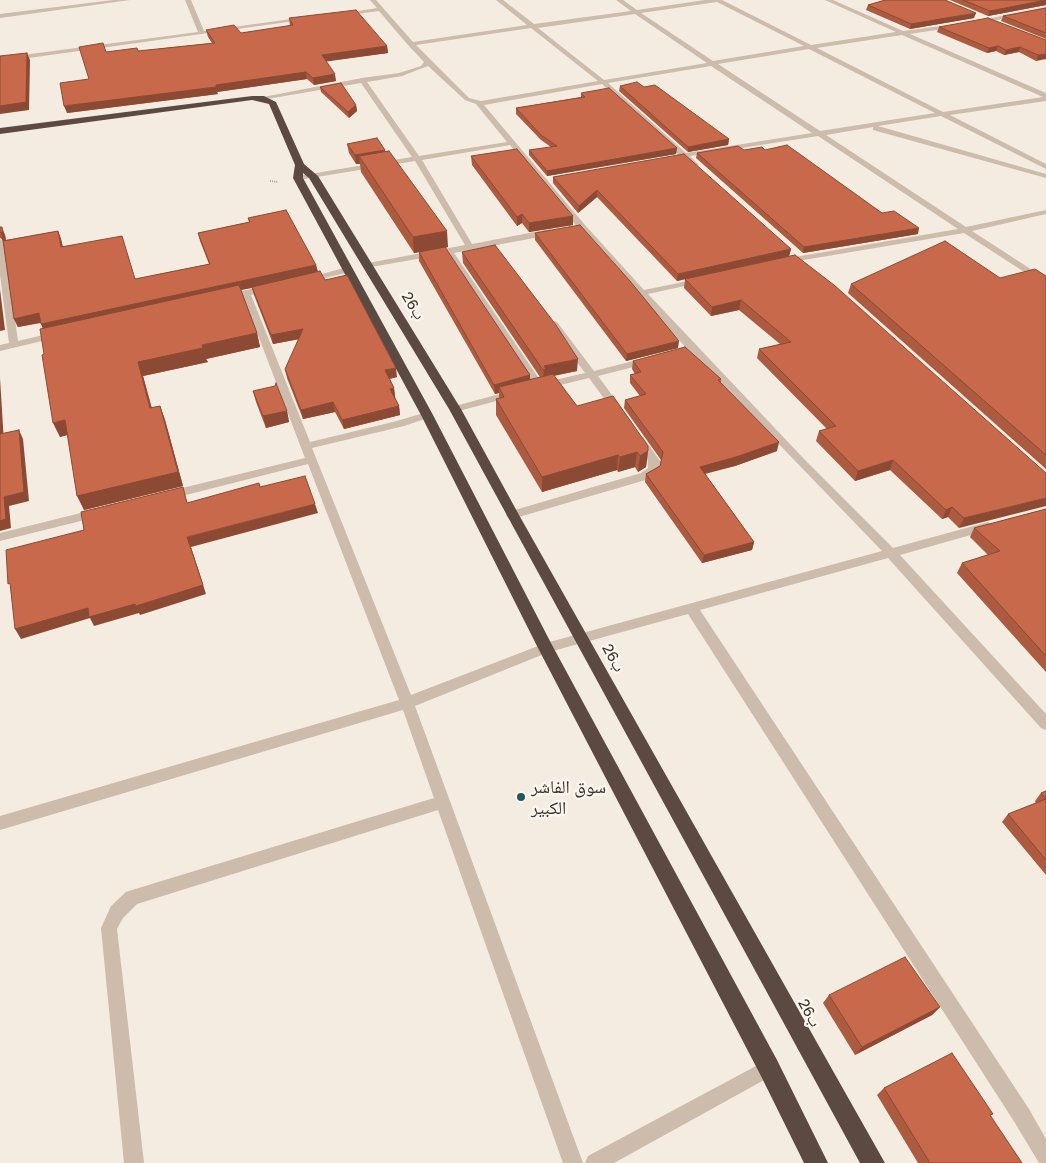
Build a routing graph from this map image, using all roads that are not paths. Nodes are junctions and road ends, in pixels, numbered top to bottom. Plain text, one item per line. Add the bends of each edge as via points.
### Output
1 (127, 0) edge
2 (188, 0) edge
3 (373, 0) edge
4 (499, 0) edge
5 (619, 0) edge
6 (718, 0) edge
7 (828, 0) edge
8 (380, 9) junction
9 (1046, 9) edge
10 (637, 11) junction
11 (972, 13) edge
12 (331, 15) edge
13 (0, 16) edge
14 (311, 18) edge
15 (989, 19) junction
16 (970, 23) edge
17 (961, 24) edge
18 (531, 26) junction
19 (1005, 26) edge
20 (202, 33) junction
21 (906, 34) junction
22 (410, 44) junction
23 (809, 47) junction
24 (0, 60) edge
25 (428, 62) junction
26 (713, 64) junction
27 (362, 80) junction
28 (603, 82) junction
29 (260, 98) junction
30 (1046, 98) edge
31 (478, 102) junction
32 (943, 114) junction
33 (871, 126) junction
34 (0, 131) edge
35 (817, 133) junction
36 (512, 143) junction
37 (684, 156) junction
38 (675, 157) edge
39 (418, 160) junction
40 (1046, 167) edge
41 (699, 168) edge
42 (304, 173) junction
43 (1046, 176) edge
44 (1046, 212) edge
45 (964, 230) junction
46 (555, 231) edge
47 (0, 242) edge
48 (470, 247) junction
49 (449, 252) junction
50 (791, 252) edge
51 (799, 258) junction
52 (771, 264) edge
53 (806, 265) edge
54 (368, 266) junction
55 (347, 270) junction
56 (706, 278) edge
57 (301, 280) edge
58 (1046, 283) edge
59 (283, 284) edge
60 (246, 293) junction
61 (641, 293) junction
62 (217, 299) edge
63 (546, 313) edge
64 (62, 334) edge
65 (14, 345) junction
66 (0, 348) edge
67 (656, 359) edge
68 (593, 375) junction
69 (538, 387) junction
70 (456, 409) junction
71 (427, 415) junction
72 (309, 453) junction
73 (160, 497) edge
74 (113, 509) edge
75 (512, 514) junction
76 (1000, 523) edge
77 (0, 538) edge
78 (890, 552) junction
79 (691, 607) junction
80 (582, 638) junction
81 (546, 648) junction
82 (407, 703) junction
83 (1046, 724) edge
84 (443, 802) junction
85 (0, 823) edge
86 (769, 1068) junction
87 (1046, 1157) edge
88 (134, 1163) edge
89 (572, 1163) edge
90 (595, 1163) edge
91 (816, 1163) edge
92 (874, 1163) edge

1 - 13 street
2 - 20 street
3 - 8 street
4 - 18 street
5 - 10 street
6 - 10 street
6 - 23 street
7 - 21 street
8 - 12 street
8 - 22 street
9 - 15 street
10 - 18 street
10 - 26 street
11 - 15 street
14 - 20 street
15 - 16 street
15 - 19 street
17 - 21 street
18 - 22 street
18 - 28 street
20 - 24 street
21 - 23 street
21 - 30 street
22 - 25 street
23 - 26 street
23 - 32 street
25 - 27 street via 416,71
25 - 31 street via 467,99
26 - 28 street
26 - 35 street
27 - 29 street
27 - 39 street
28 - 31 street
28 - 37 street
29 - 34 highway
29 - 42 highway via 273,105
30 - 32 street
31 - 36 street
32 - 33 street
32 - 40 street
33 - 35 street
33 - 43 street
35 - 37 street
35 - 45 street
36 - 39 street
36 - 61 street via 549,180 578,227
37 - 38 street
37 - 41 street
39 - 42 street
39 - 48 street
42 - 54 highway, 26ب
42 - 55 highway
44 - 45 street
45 - 51 street
45 - 58 street
46 - 48 street via 495,247
47 - 65 street
48 - 49 street
49 - 54 street
49 - 69 street
50 - 51 street
51 - 52 street
51 - 53 street
54 - 70 highway, 26ب
55 - 57 street
55 - 71 highway
56 - 61 street
59 - 60 street
60 - 62 street
60 - 72 street
61 - 78 street via 688,350
63 - 68 street
64 - 65 street
65 - 66 street
67 - 68 street
68 - 69 street
68 - 75 street via 654,461 654,470 645,476
69 - 70 street
70 - 75 highway, 26ب
71 - 72 street
71 - 81 highway
72 - 73 street
72 - 82 street
74 - 77 street
75 - 80 highway, 26ب
76 - 78 street
78 - 79 street
78 - 83 street
79 - 80 street
79 - 87 street
80 - 81 street
80 - 92 highway, 26ب
81 - 82 street
81 - 86 highway
82 - 84 street
82 - 85 street
84 - 88 street via 132,898 118,912 108,928
84 - 89 street
86 - 90 street
86 - 91 highway

